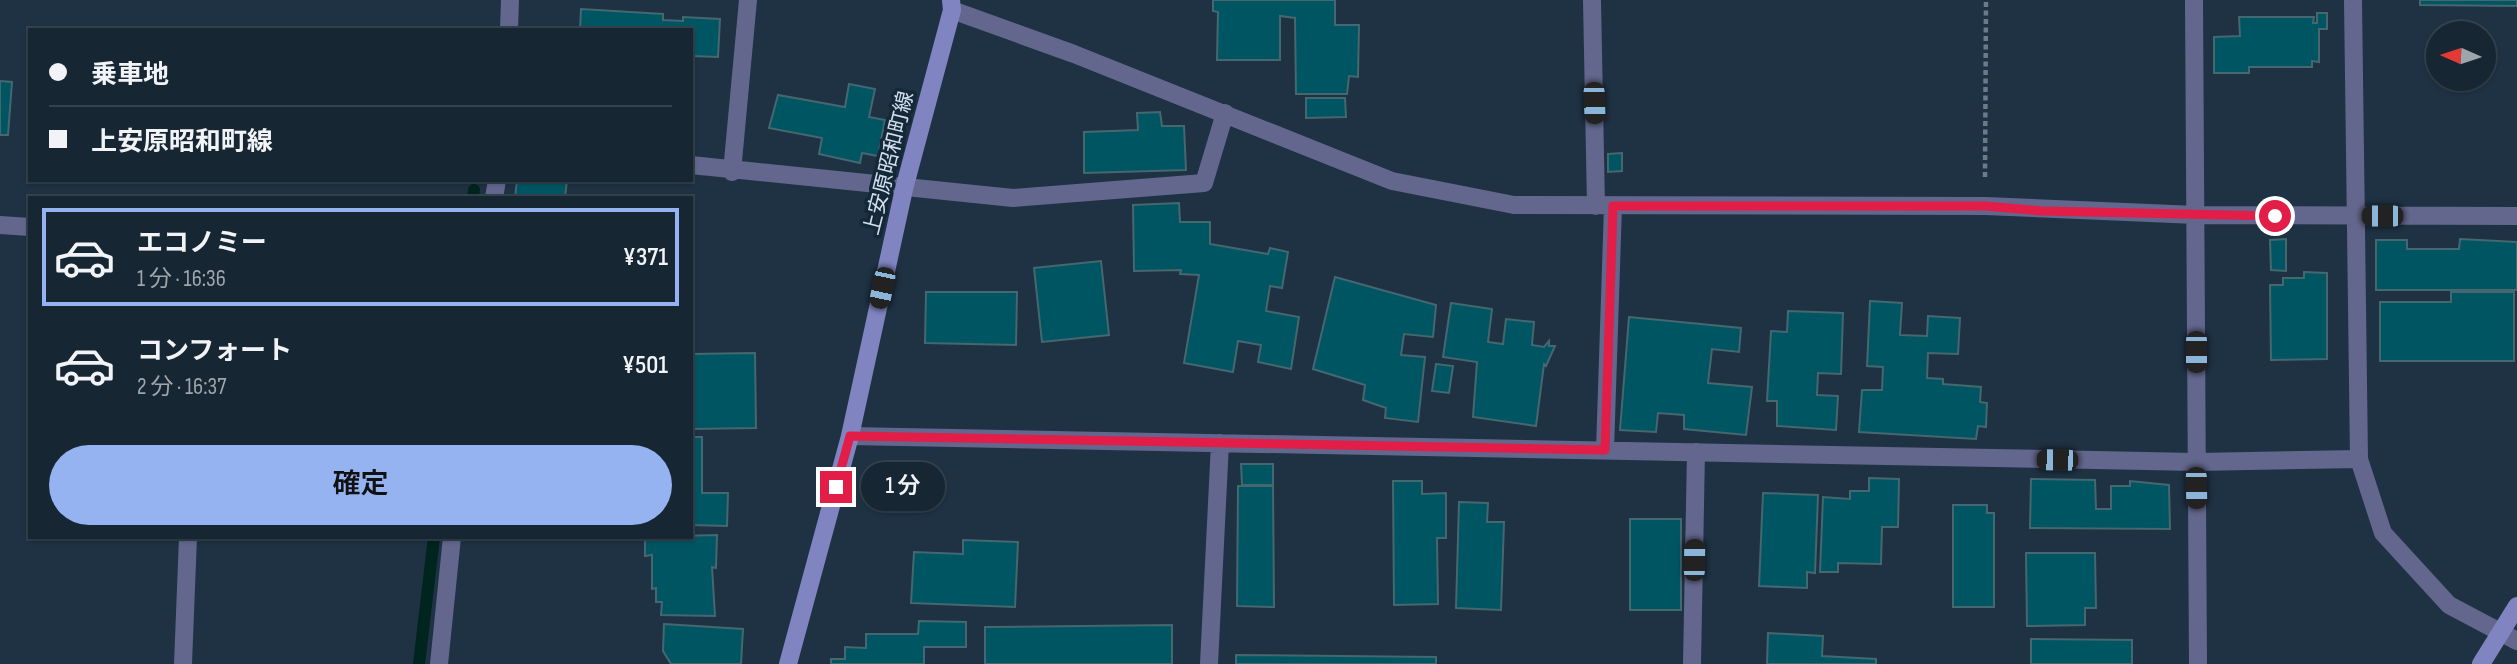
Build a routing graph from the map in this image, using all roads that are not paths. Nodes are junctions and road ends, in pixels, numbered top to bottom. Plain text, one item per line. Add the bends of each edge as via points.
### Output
1 (510, 0) edge
2 (748, 0) edge
3 (1592, 0) edge
4 (2194, 0) edge
5 (2353, 0) edge
6 (951, 5) edge
7 (509, 28) edge
8 (1225, 113) junction
9 (693, 166) edge
10 (732, 172) junction
11 (904, 189) junction
12 (1604, 206) junction
13 (2196, 215) junction
14 (2355, 216) junction
15 (2517, 216) edge
16 (0, 225) edge
17 (28, 227) edge
18 (850, 436) junction
19 (1220, 443) junction
20 (1605, 450) junction
21 (1696, 453) junction
22 (2359, 459) junction
23 (2196, 462) junction
24 (188, 539) edge
25 (452, 539) edge
26 (2517, 606) edge
27 (2499, 632) junction
28 (2517, 641) edge
29 (183, 664) edge
30 (439, 664) edge
31 (788, 664) edge
32 (1209, 664) edge
33 (1692, 664) edge
34 (2198, 664) edge
35 (2481, 664) edge

1 - 7 street
2 - 10 street
3 - 12 street
4 - 13 street
5 - 14 street
6 - 8 street
6 - 11 main road, 上安原昭和町線
8 - 11 street via 1204,183 1013,198
8 - 12 street via 1392,181 1514,205
9 - 10 street
10 - 11 street
11 - 18 main road, 上安原昭和町線
12 - 13 street via 1985,206
12 - 20 street
13 - 14 street
13 - 23 street
14 - 15 street
14 - 22 street
16 - 17 street
18 - 19 street
18 - 31 main road, 上安原昭和町線
19 - 20 street
19 - 32 street
20 - 21 street
21 - 23 street
21 - 33 street
22 - 23 street
22 - 27 street via 2383,533 2449,605
23 - 34 street
24 - 29 street
25 - 30 street
26 - 27 main road
27 - 28 street
27 - 35 main road

